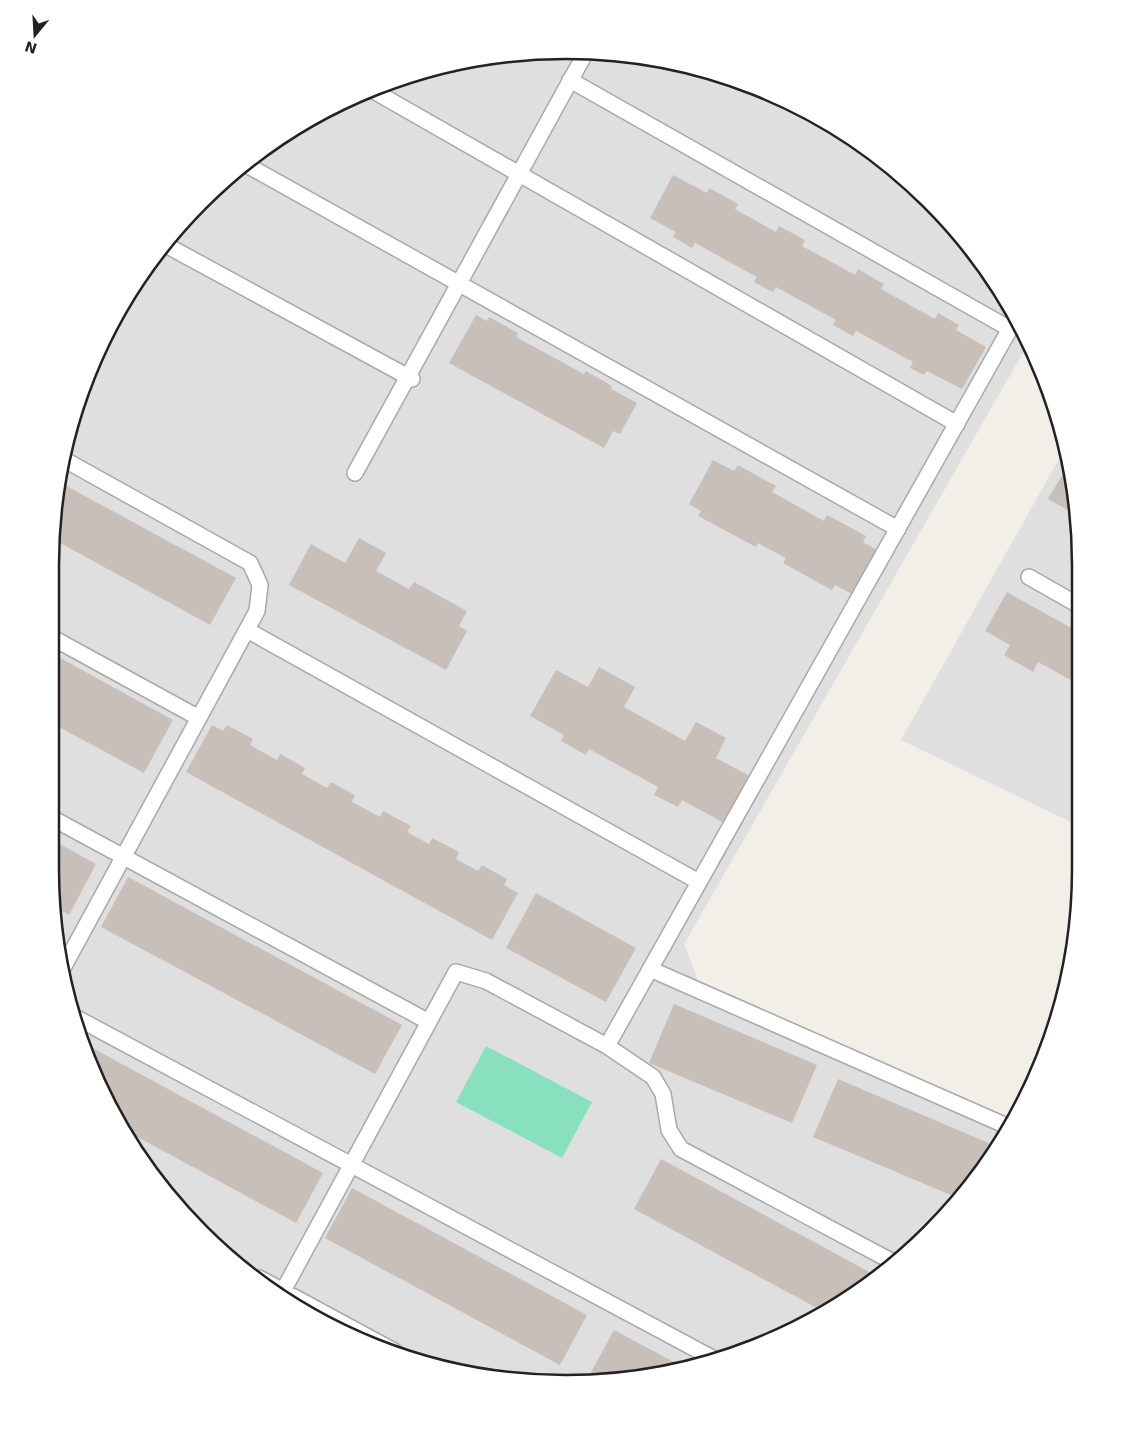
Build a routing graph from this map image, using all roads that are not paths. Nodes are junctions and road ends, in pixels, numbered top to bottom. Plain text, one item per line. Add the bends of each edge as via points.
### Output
1 (582, 59) edge
2 (570, 80) junction
3 (380, 94) edge
4 (252, 168) edge
5 (519, 174) junction
6 (171, 248) edge
7 (459, 284) junction
8 (1009, 321) edge
9 (1012, 326) edge
10 (410, 377) junction
11 (957, 424) junction
12 (69, 462) edge
13 (354, 473) dead end
14 (898, 529) junction
15 (1029, 577) dead end
16 (1072, 601) edge
17 (247, 630) junction
18 (59, 641) edge
19 (199, 718) junction
20 (59, 822) edge
21 (124, 857) junction
22 (699, 882) junction
23 (67, 961) edge
24 (650, 969) junction
25 (83, 1021) edge
26 (429, 1022) junction
27 (607, 1046) junction
28 (1003, 1124) edge
29 (352, 1165) junction
30 (888, 1259) edge
31 (284, 1290) edge
32 (307, 1304) edge
33 (348, 1326) edge
34 (707, 1355) edge

1 - 2 lane
2 - 5 lane
2 - 8 lane
3 - 5 lane
4 - 7 lane
5 - 7 lane
5 - 11 lane
6 - 10 lane
7 - 10 lane
7 - 14 lane
9 - 11 lane
10 - 13 lane
11 - 14 lane
12 - 17 lane via 250,563 260,586 257,611
14 - 22 lane
15 - 16 lane
17 - 19 lane
17 - 22 lane
18 - 19 lane
19 - 21 lane
20 - 21 lane
21 - 23 lane
21 - 26 lane
22 - 24 lane
24 - 27 lane
24 - 28 lane
25 - 29 lane
26 - 27 lane via 456,972 486,981
26 - 29 lane
27 - 30 lane via 653,1077 663,1094 669,1130 681,1149
29 - 31 lane
29 - 34 lane
32 - 33 lane

